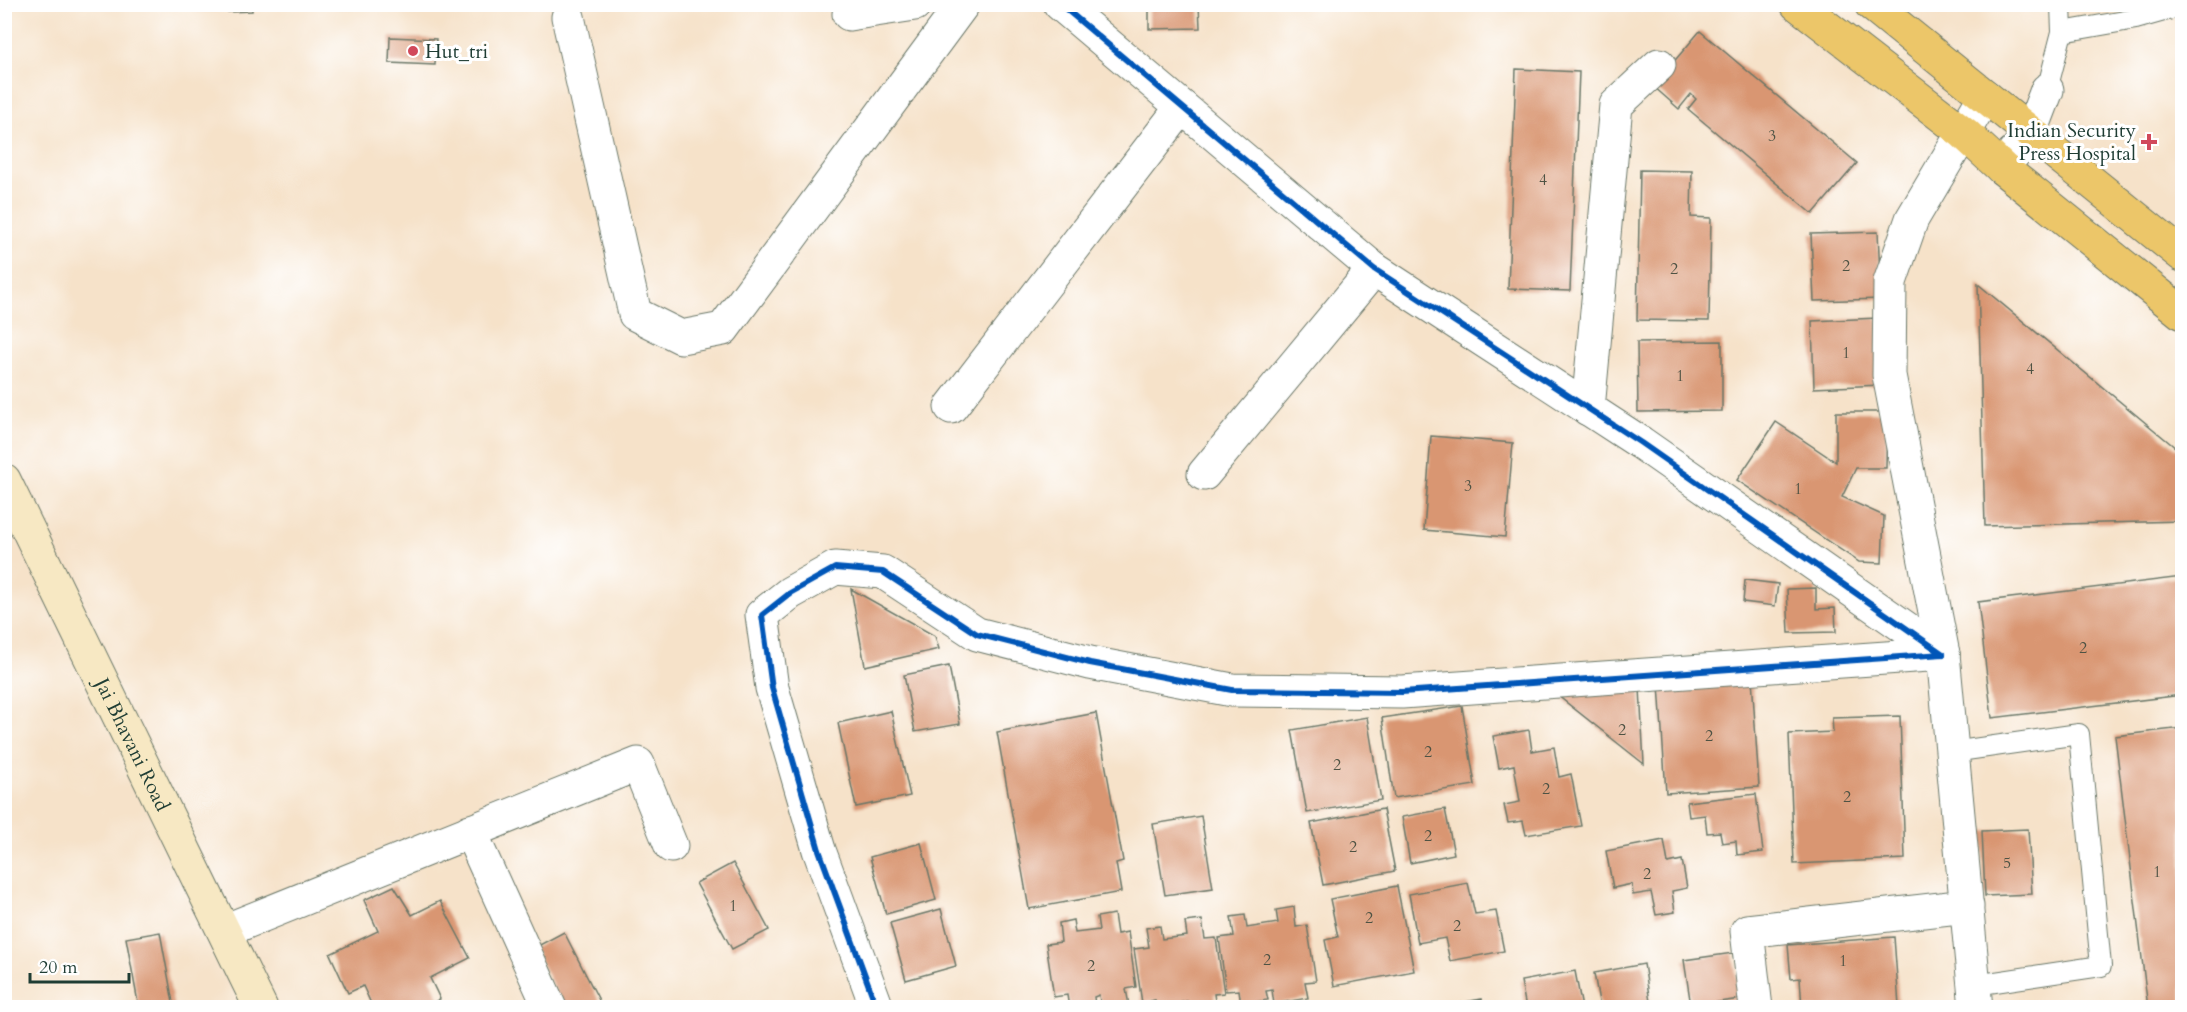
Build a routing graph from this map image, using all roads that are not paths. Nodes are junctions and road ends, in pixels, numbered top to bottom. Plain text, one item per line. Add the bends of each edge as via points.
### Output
1 (915, 4) edge
2 (963, 4) edge
3 (1060, 4) edge
4 (1797, 4) edge
5 (1871, 4) edge
6 (2061, 4) edge
7 (2182, 6) edge
8 (849, 14) dead end
9 (568, 17) dead end
10 (2062, 32) junction
11 (1659, 65) dead end
12 (2047, 90) joint
13 (1985, 96) junction
14 (1182, 107) junction
15 (2031, 132) junction
16 (1964, 133) junction
17 (2002, 168) junction
18 (2182, 255) edge
19 (1374, 269) junction
20 (2182, 313) edge
21 (951, 407) dead end
22 (1588, 409) junction
23 (1204, 474) dead end
24 (4, 480) edge
25 (1942, 654) junction
26 (1952, 752) junction
27 (470, 831) junction
28 (671, 846) dead end
29 (1967, 906) junction
30 (224, 931) junction
31 (1976, 996) edge
32 (261, 1008) edge
33 (550, 1008) edge
34 (877, 1008) edge
35 (1756, 1008) edge

1 - 8 street
2 - 9 street via 723,329 681,337 635,314
3 - 14 street
4 - 16 highway
5 - 13 highway
6 - 10 lane
7 - 10 lane
10 - 12 lane
11 - 22 street via 1616,105
12 - 15 street
13 - 15 highway
13 - 16 street
14 - 19 street
14 - 21 street
15 - 17 street
15 - 18 highway
16 - 17 highway
16 - 25 street via 1912,219 1890,282 1889,375
17 - 20 highway
19 - 22 street
19 - 23 street
22 - 25 street
24 - 30 street, Jai Bhavani Road
25 - 26 street
25 - 34 street via 1402,692 1232,690 1090,663 977,634 883,572 835,568 790,593 762,615 772,688 819,850
26 - 29 street
26 - 31 lane via 2079,734 2101,966
27 - 28 street via 638,764
27 - 30 street
27 - 33 street
29 - 31 street
29 - 35 street via 1747,931
30 - 32 street, Jai Bhavani Road

